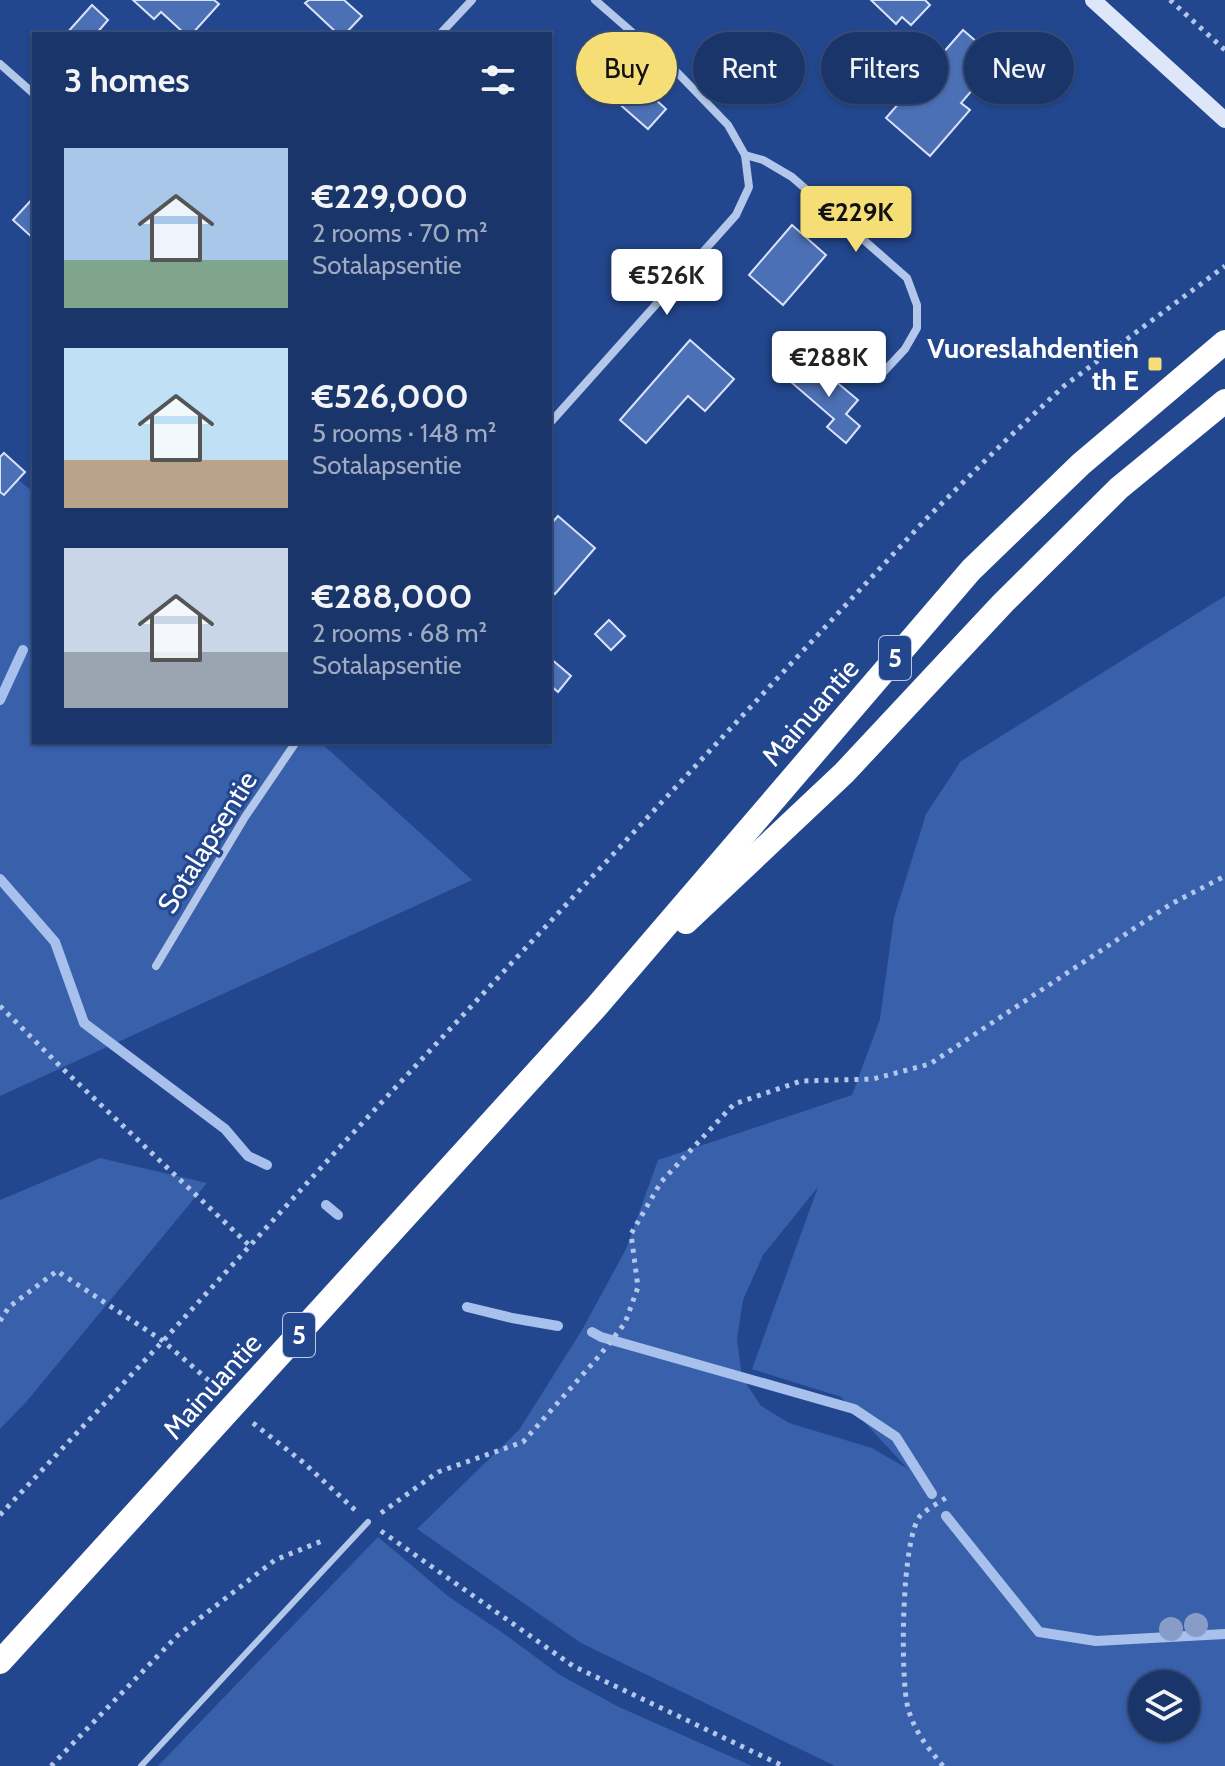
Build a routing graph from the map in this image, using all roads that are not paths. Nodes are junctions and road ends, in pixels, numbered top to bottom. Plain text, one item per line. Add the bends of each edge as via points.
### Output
1 (472, 0) edge
2 (595, 0) edge
3 (1093, 0) edge
4 (442, 32) edge
5 (0, 64) edge
6 (32, 92) edge
7 (1225, 120) edge
8 (745, 155) junction
9 (1225, 342) edge
10 (878, 378) dead end
11 (1225, 401) edge
12 (552, 421) edge
13 (295, 744) edge
14 (156, 966) dead end
15 (597, 1006) junction
16 (368, 1522) road end
17 (0, 1662) edge
18 (141, 1766) edge

1 - 4 street
2 - 8 street via 671,66 728,125
3 - 7 street
5 - 6 street
8 - 10 street via 792,177 907,278 917,305 917,328
8 - 12 street via 749,187 736,215
9 - 15 highway, Mainuantie / 5 via 1081,464 971,570
11 - 15 highway, Mainuantie / 5 via 1119,488 844,773
13 - 14 street, Sotalapsentie
15 - 17 highway, Mainuantie / 5
16 - 18 lane

